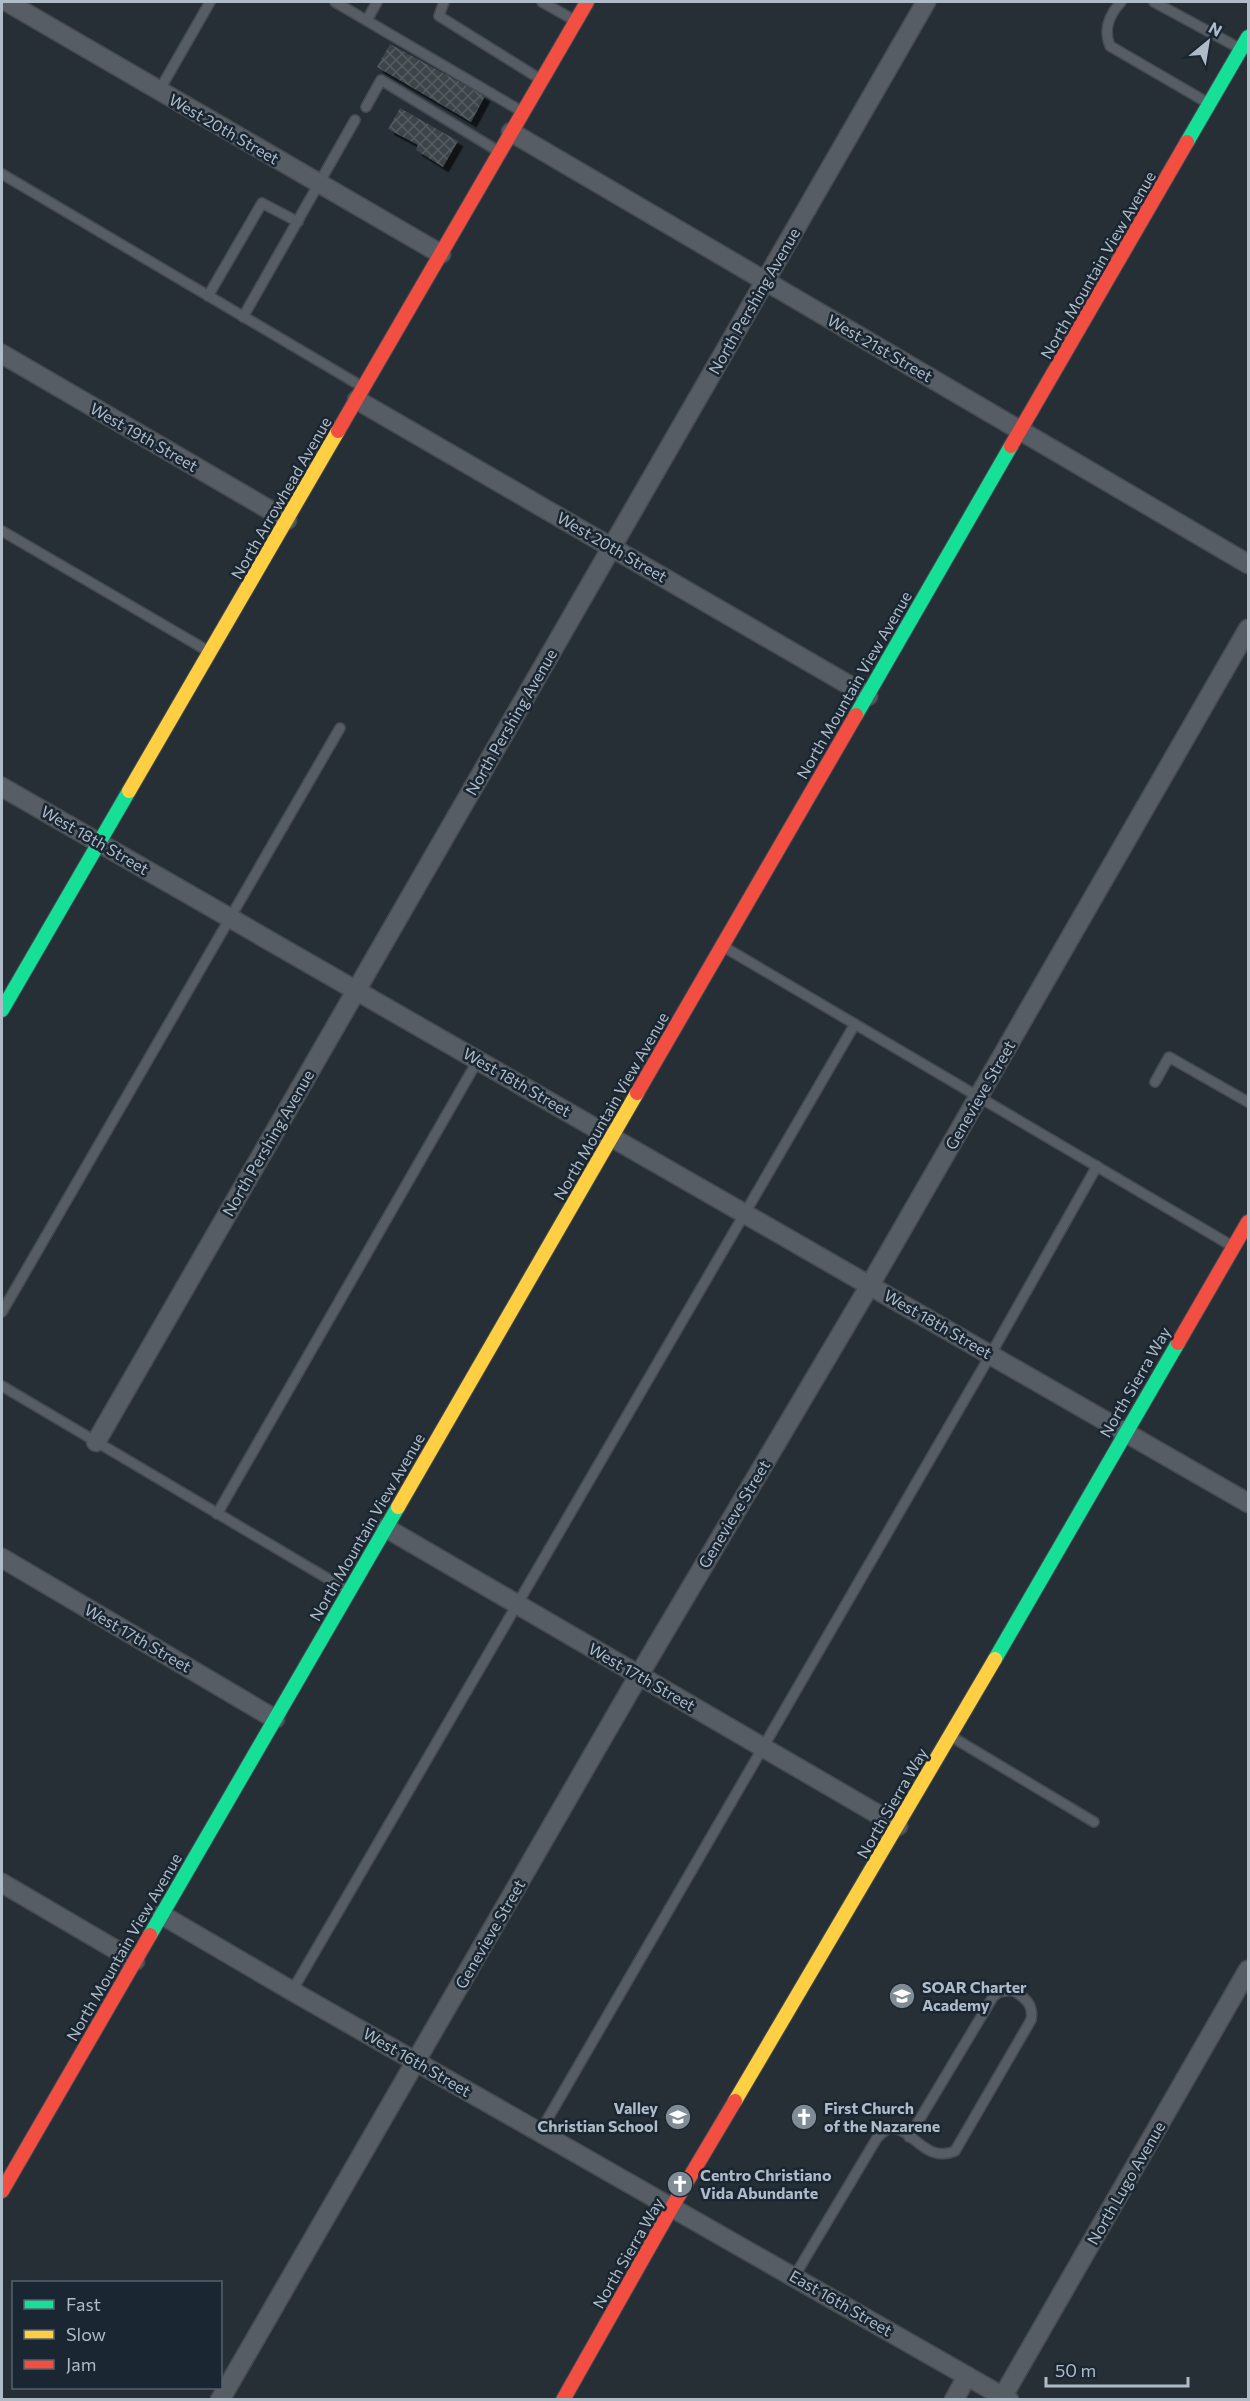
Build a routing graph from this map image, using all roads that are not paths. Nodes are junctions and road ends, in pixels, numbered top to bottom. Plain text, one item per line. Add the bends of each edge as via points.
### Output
1 (7, 2) edge
2 (210, 2) edge
3 (334, 2) edge
4 (377, 2) edge
5 (444, 2) edge
6 (542, 2) edge
7 (587, 2) edge
8 (927, 2) edge
9 (1121, 2) edge
10 (1155, 2) edge
11 (367, 20) junction
12 (576, 21) junction
13 (1245, 44) edge
14 (542, 80) junction
15 (159, 91) junction
16 (1210, 105) junction
17 (366, 106) dead end
18 (523, 112) junction
19 (355, 120) dead end
20 (512, 132) junction
21 (500, 152) junction
22 (2, 174) edge
23 (319, 184) junction
24 (298, 222) junction
25 (441, 254) junction
26 (765, 281) junction
27 (208, 296) junction
28 (243, 316) junction
29 (2, 354) edge
30 (360, 394) junction
31 (1021, 430) junction
32 (287, 520) junction
33 (2, 531) edge
34 (612, 547) junction
35 (1248, 564) edge
36 (1248, 629) edge
37 (210, 652) junction
38 (868, 696) junction
39 (340, 728) dead end
40 (2, 787) edge
41 (100, 843) junction
42 (230, 918) junction
43 (722, 946) junction
44 (356, 990) junction
45 (2, 1010) edge
46 (855, 1024) junction
47 (478, 1060) junction
48 (1155, 1082) dead end
49 (979, 1096) junction
50 (1248, 1102) edge
51 (612, 1137) junction
52 (1097, 1166) junction
53 (746, 1214) junction
54 (1248, 1222) edge
55 (1234, 1247) junction
56 (870, 1285) junction
57 (2, 1312) edge
58 (991, 1354) junction
59 (2, 1386) edge
60 (1125, 1432) junction
61 (96, 1442) junction
62 (1248, 1503) edge
63 (217, 1514) junction
64 (386, 1528) junction
65 (2, 1558) edge
66 (349, 1591) junction
67 (517, 1604) junction
68 (639, 1675) junction
69 (275, 1719) junction
70 (950, 1736) junction
71 (764, 1748) junction
72 (1094, 1822) dead end
73 (898, 1826) junction
74 (2, 1883) edge
75 (162, 1915) junction
76 (135, 1961) junction
77 (1248, 1970) edge
78 (292, 1991) junction
79 (416, 2061) junction
80 (540, 2132) junction
81 (909, 2137) junction
82 (2, 2191) edge
83 (672, 2208) junction
84 (794, 2277) junction
85 (967, 2376) junction
86 (1006, 2398) edge
87 (220, 2400) edge
88 (564, 2400) edge
89 (954, 2400) edge

1 - 15 street, West 20th Street
2 - 15 lane
3 - 11 lane
4 - 11 lane
5 - 14 lane via 439,16
6 - 12 lane
7 - 12 street, North Arrowhead Avenue
8 - 26 street, North Pershing Avenue
9 - 16 lane via 1107,25 1110,45
10 - 13 lane
11 - 18 lane
12 - 14 street, North Arrowhead Avenue
13 - 16 street, North Mountain View Avenue
14 - 18 street, North Arrowhead Avenue
15 - 23 street, West 20th Street
16 - 31 street, North Mountain View Avenue
17 - 21 lane via 381,80
18 - 20 street, North Arrowhead Avenue
19 - 23 lane
20 - 21 street, North Arrowhead Avenue
20 - 26 street, West 21st Street
21 - 25 street, North Arrowhead Avenue
22 - 27 lane
23 - 24 lane
23 - 25 street, West 20th Street
24 - 27 lane via 262,203
24 - 28 lane
25 - 30 street, North Arrowhead Avenue
26 - 31 street, West 21st Street
26 - 34 street, North Pershing Avenue
27 - 28 lane
28 - 30 lane
29 - 32 street, West 19th Street
30 - 32 street, North Arrowhead Avenue
30 - 34 street, West 20th Street
31 - 35 street, West 21st Street
31 - 38 street, North Mountain View Avenue
32 - 37 street, North Arrowhead Avenue
33 - 37 lane
34 - 38 street, West 20th Street
34 - 44 street, North Pershing Avenue
36 - 49 street, Genevieve Street
37 - 41 street, North Arrowhead Avenue
38 - 43 street, North Mountain View Avenue
39 - 42 lane
40 - 41 street, West 18th Street
41 - 42 street, West 18th Street
41 - 45 street, North Arrowhead Avenue
42 - 44 street, West 18th Street
42 - 57 lane
43 - 46 lane
43 - 51 street, North Mountain View Avenue
44 - 47 street, West 18th Street
44 - 61 street, North Pershing Avenue
46 - 49 lane
46 - 53 lane
47 - 51 street, West 18th Street
47 - 63 lane
48 - 50 lane via 1169,1056
49 - 52 lane
49 - 56 street, Genevieve Street
51 - 53 street, West 18th Street
51 - 64 street, North Mountain View Avenue
52 - 55 lane
52 - 58 lane
53 - 56 street, West 18th Street
53 - 67 lane
54 - 55 street, North Sierra Way
55 - 60 street, North Sierra Way
56 - 58 street, West 18th Street
56 - 68 street, Genevieve Street
58 - 60 street, West 18th Street
58 - 71 lane
59 - 61 lane
60 - 62 street, West 18th Street
60 - 70 street, North Sierra Way
61 - 63 lane
63 - 66 lane
64 - 66 street, North Mountain View Avenue
64 - 67 street, West 17th Street
65 - 69 street, West 17th Street
66 - 69 street, North Mountain View Avenue
67 - 68 street, West 17th Street
67 - 78 lane
68 - 71 street, West 17th Street
68 - 79 street, Genevieve Street
69 - 75 street, North Mountain View Avenue
70 - 72 lane
70 - 73 street, North Sierra Way
71 - 73 street, West 17th Street
71 - 80 lane
73 - 83 street, North Sierra Way
74 - 76 street
75 - 76 street, North Mountain View Avenue
75 - 78 street, West 16th Street
76 - 82 street, North Mountain View Avenue
77 - 86 street, North Lugo Avenue
78 - 79 street, West 16th Street
79 - 80 street, West 16th Street
79 - 87 street, Genevieve Street
80 - 83 street, West 16th Street
81 - 81 lane via 935,2154 944,2156 955,2151 1031,2020 1033,2011 1027,1999 1013,1990 999,1992 993,1998
81 - 84 lane via 897,2129 888,2129 877,2138
83 - 84 street, East 16th Street
83 - 88 street, North Sierra Way
84 - 85 street, East 16th Street
85 - 86 street, East 16th Street
85 - 89 street

